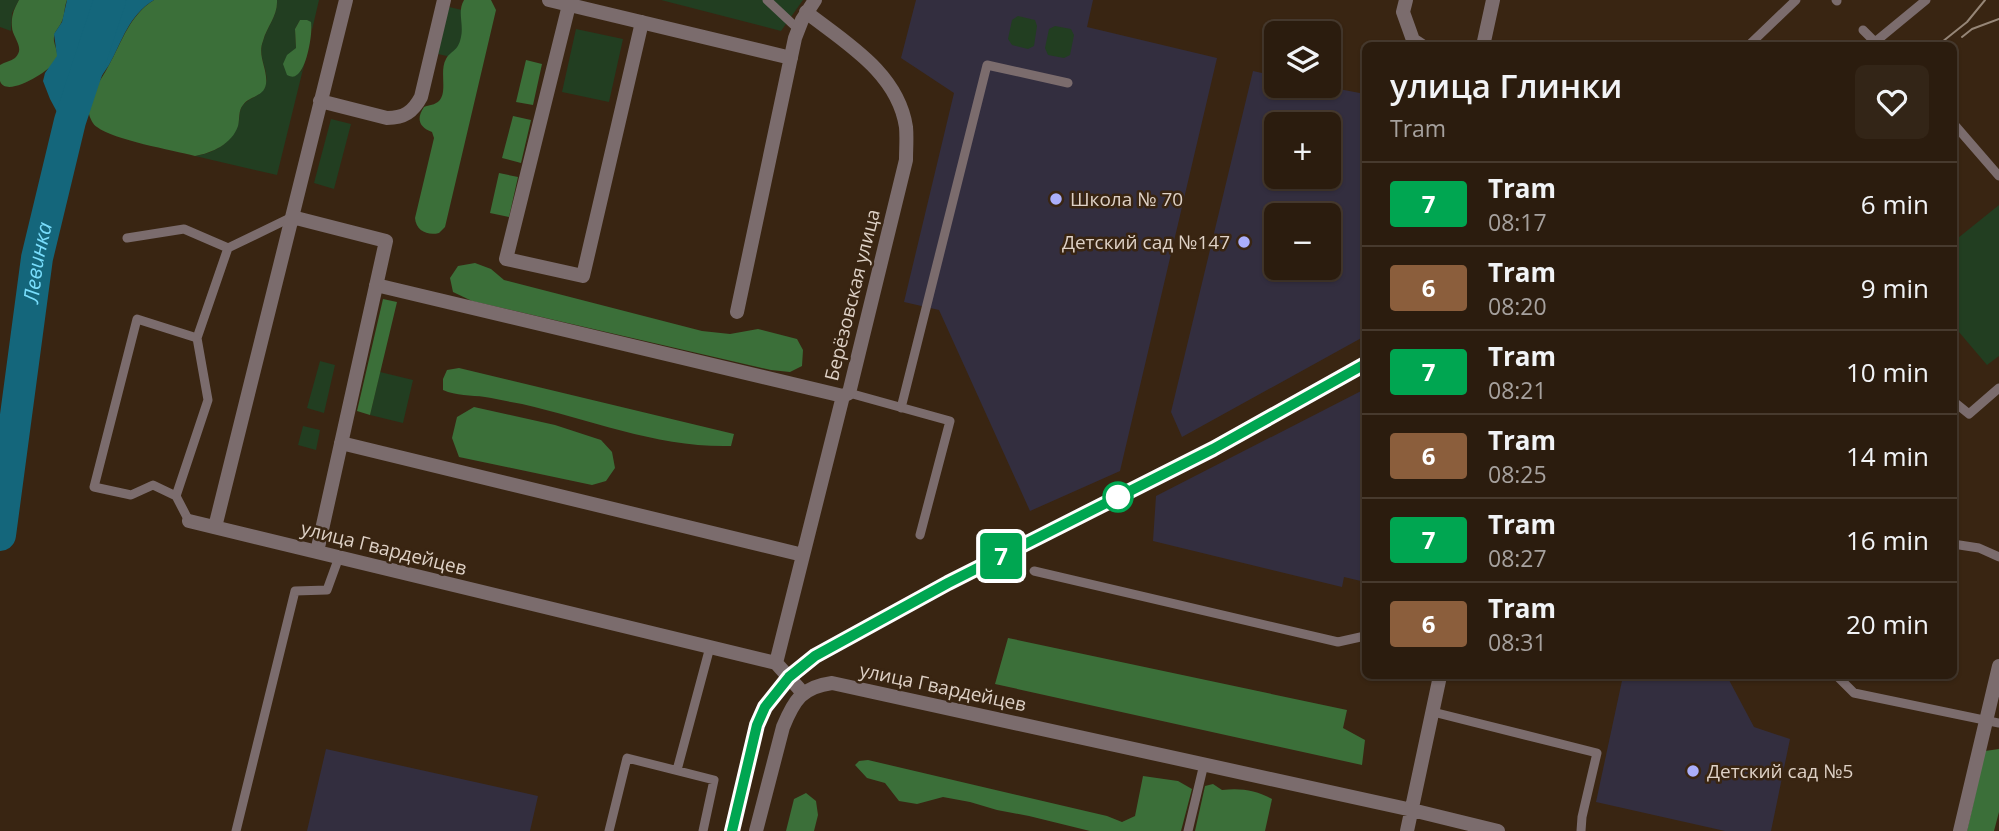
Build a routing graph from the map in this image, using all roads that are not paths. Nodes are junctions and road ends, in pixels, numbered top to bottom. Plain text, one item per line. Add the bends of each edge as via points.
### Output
1 (346, 0) edge
2 (444, 0) edge
3 (549, 0) edge
4 (767, 0) edge
5 (815, 0) edge
6 (1406, 0) edge
7 (1493, 0) edge
8 (1796, 0) edge
9 (1926, 0) edge
10 (569, 5) junction
11 (806, 12) junction
12 (642, 22) junction
13 (1863, 30) dead end
14 (796, 34) junction
15 (1416, 42) edge
16 (1484, 42) edge
17 (1752, 42) edge
18 (1875, 42) edge
19 (1879, 42) edge
20 (791, 58) junction
21 (1068, 83) dead end
22 (320, 101) junction
23 (1957, 128) edge
24 (1999, 176) edge
25 (292, 216) junction
26 (127, 238) dead end
27 (228, 248) junction
28 (376, 285) junction
29 (737, 312) dead end
30 (197, 338) junction
31 (1999, 388) edge
32 (846, 394) junction
33 (1957, 404) edge
34 (901, 408) junction
35 (341, 443) junction
36 (176, 496) junction
37 (189, 521) joint
38 (215, 527) junction
39 (920, 535) dead end
40 (1957, 545) edge
41 (317, 552) junction
42 (803, 555) junction
43 (339, 557) junction
44 (1999, 557) edge
45 (1034, 571) dead end
46 (1362, 637) edge
47 (710, 647) junction
48 (776, 663) junction
49 (1999, 666) edge
50 (1439, 679) edge
51 (1840, 679) edge
52 (803, 692) junction
53 (1433, 712) junction
54 (1993, 722) edge
55 (1205, 764) junction
56 (677, 771) junction
57 (1412, 810) junction
58 (236, 831) edge
59 (609, 831) edge
60 (703, 831) edge
61 (756, 831) edge
62 (1188, 831) edge
63 (1407, 831) edge
64 (1498, 831) edge
65 (1581, 831) edge
66 (1960, 831) edge

1 - 22 street
2 - 22 street via 421,97 408,114 387,118
3 - 10 street
4 - 14 lane
5 - 11 street
6 - 15 street via 1403,12
7 - 16 street
8 - 17 lane
9 - 19 lane
10 - 12 street
10 - 12 street via 506,259 583,276
11 - 14 street
11 - 32 street, Берёзовская улица via 870,61 886,79 906,129 906,160
12 - 20 street
13 - 18 lane
14 - 20 street
20 - 29 street
21 - 34 lane via 987,65
22 - 25 street
23 - 24 lane
25 - 27 lane
25 - 28 street via 386,241
25 - 38 street
26 - 27 lane via 184,229
27 - 30 lane
28 - 32 street
28 - 35 street
30 - 36 lane via 208,400
30 - 36 lane via 137,318 94,487 131,495 153,485
31 - 33 lane via 1969,414
32 - 34 lane
32 - 42 street, Берёзовская улица
34 - 39 lane via 950,421
35 - 41 street
35 - 42 street
36 - 37 lane
37 - 38 street, улица Гвардейцев
38 - 41 street, улица Гвардейцев
40 - 44 lane
41 - 43 street, улица Гвардейцев
42 - 48 street, Берёзовская улица
43 - 47 street, улица Гвардейцев
43 - 58 lane via 327,590 295,591
45 - 46 lane via 1338,642
47 - 48 street, улица Гвардейцев
47 - 56 lane
48 - 52 street
49 - 54 street
50 - 53 street
51 - 54 lane via 1854,693
52 - 55 street, улица Гвардейцев via 816,685 840,684
52 - 61 street via 783,727
53 - 57 street
53 - 65 lane via 1597,753
54 - 66 street
55 - 57 street, улица Гвардейцев
55 - 62 lane
56 - 59 lane via 627,758
56 - 60 lane via 714,780
57 - 63 street
57 - 64 street, улица Гвардейцев

